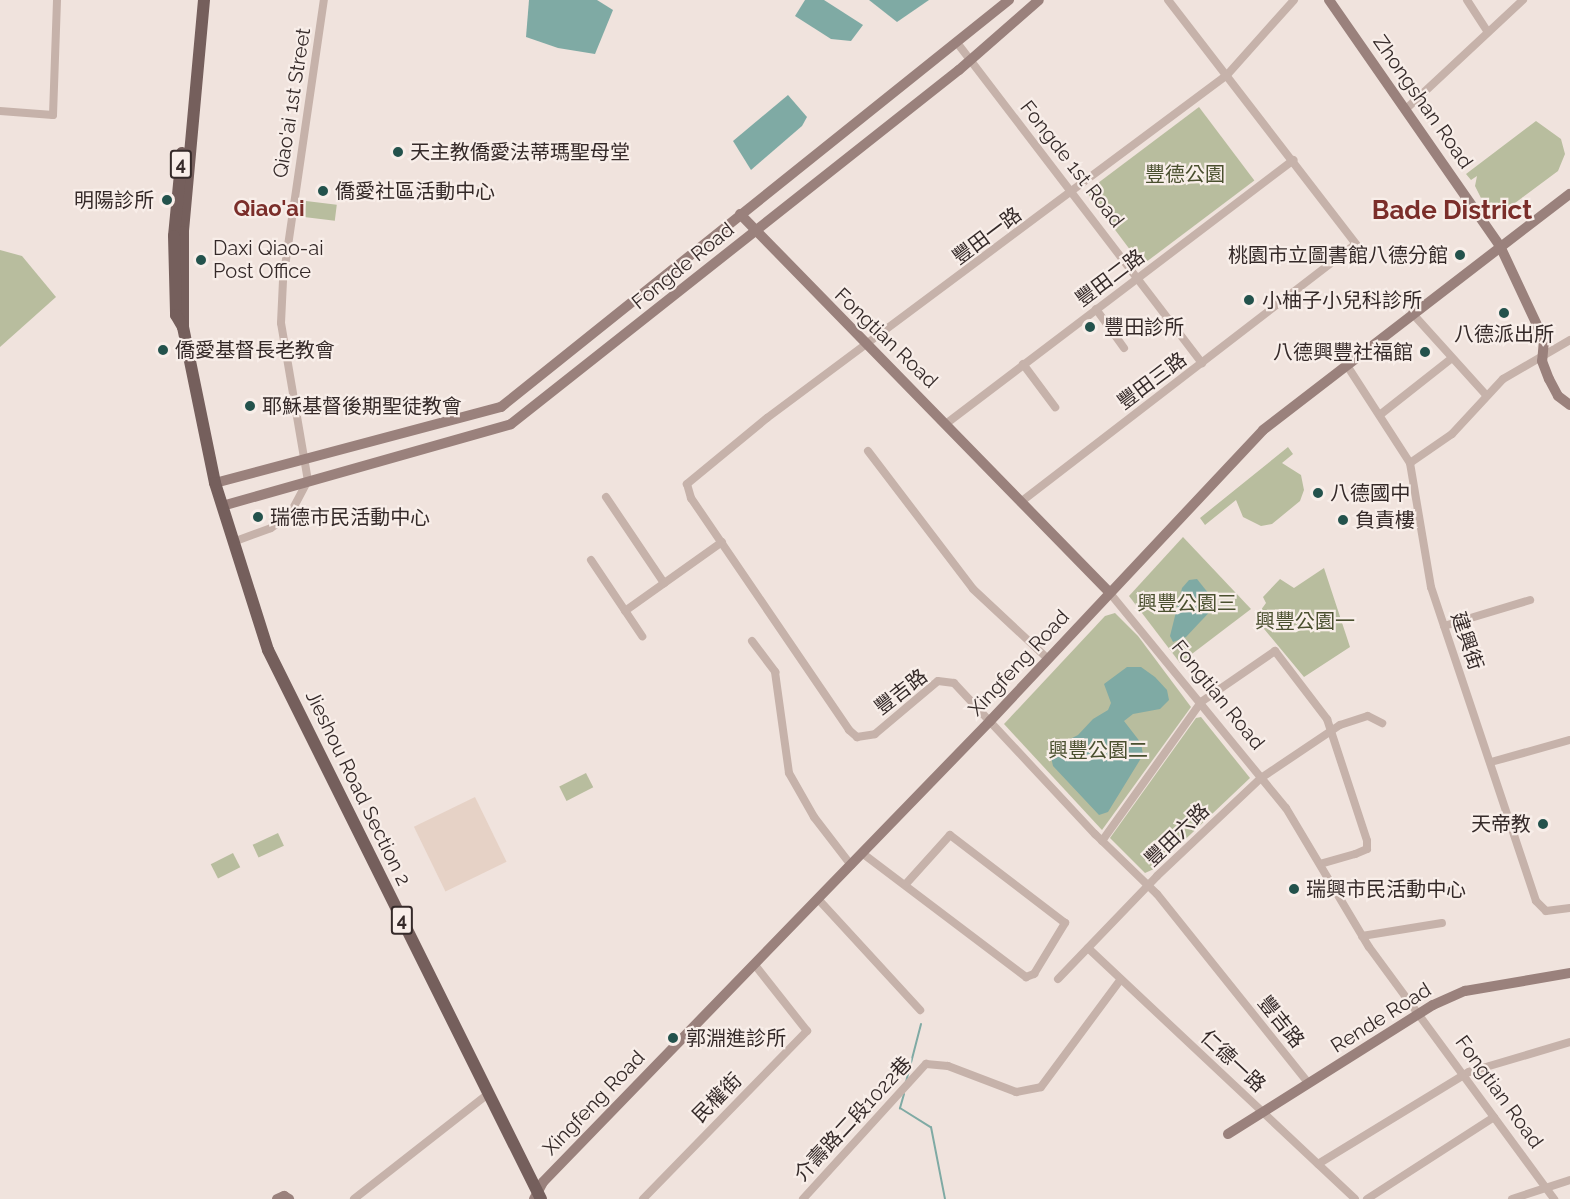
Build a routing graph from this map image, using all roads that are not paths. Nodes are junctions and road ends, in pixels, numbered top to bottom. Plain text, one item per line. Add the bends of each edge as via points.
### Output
1 (57, 0) edge
2 (196, 0) edge
3 (204, 0) edge
4 (324, 0) edge
5 (1009, 0) edge
6 (1040, 0) edge
7 (1168, 0) edge
8 (1294, 0) edge
9 (1329, 0) edge
10 (1467, 0) edge
11 (1523, 0) edge
12 (1488, 32) junction
13 (958, 44) junction
14 (971, 60) junction
15 (1227, 75) junction
16 (1406, 109) junction
17 (0, 111) edge
18 (1293, 160) junction
19 (1073, 192) junction
20 (1570, 194) edge
21 (740, 214) junction
22 (754, 232) junction
23 (1500, 246) junction
24 (1139, 277) junction
25 (1096, 309) junction
26 (1412, 313) junction
27 (183, 327) junction
28 (1570, 340) edge
29 (869, 346) junction
30 (1124, 348) dead end
31 (1543, 355) junction
32 (1451, 359) junction
33 (1202, 363) junction
34 (1023, 364) junction
35 (1346, 364) junction
36 (1486, 395) junction
37 (1570, 405) edge
38 (1055, 407) dead end
39 (1381, 414) junction
40 (947, 423) junction
41 (868, 451) dead end
42 (304, 460) junction
43 (1410, 463) junction
44 (308, 482) junction
45 (215, 483) junction
46 (687, 484) joint
47 (606, 497) dead end
48 (1022, 501) junction
49 (222, 506) junction
50 (233, 542) junction
51 (722, 542) junction
52 (591, 560) dead end
53 (664, 583) junction
54 (1109, 592) junction
55 (1530, 600) dead end
56 (625, 610) junction
57 (1444, 626) junction
58 (642, 636) dead end
59 (752, 641) dead end
60 (1047, 658) junction
61 (1201, 702) junction
62 (990, 721) junction
63 (1382, 723) dead end
64 (1332, 731) junction
65 (1570, 740) edge
66 (1491, 762) junction
67 (1261, 778) junction
68 (1102, 841) junction
69 (862, 853) junction
70 (1320, 864) junction
71 (851, 865) junction
72 (905, 885) junction
73 (1148, 885) junction
74 (818, 899) junction
75 (1570, 908) edge
76 (1442, 923) dead end
77 (1362, 936) junction
78 (1088, 948) junction
79 (754, 964) junction
80 (1570, 973) edge
81 (1058, 979) dead end
82 (1121, 979) junction
83 (920, 1010) dead end
84 (1419, 1014) junction
85 (1570, 1041) edge
86 (1464, 1075) junction
87 (1309, 1084) junction
88 (489, 1093) junction
89 (1263, 1112) junction
90 (1494, 1117) junction
91 (1228, 1134) dead end
92 (1318, 1164) junction
93 (1570, 1180) edge
94 (1547, 1188) junction
95 (537, 1196) edge
96 (277, 1199) edge
97 (289, 1199) edge
98 (354, 1199) edge
99 (643, 1199) edge
100 (802, 1199) edge
101 (1355, 1199) edge
102 (1367, 1199) edge
103 (1512, 1199) edge
104 (1554, 1199) edge

1 - 17 street via 53,115
2 - 27 main road, 4 via 174,236 176,315
3 - 27 main road, 4 via 183,232
4 - 42 street, Qiao'ai 1st Street via 281,312
5 - 13 main road, Fongde Road
6 - 14 main road, Fongde Road
7 - 15 street
8 - 15 street, 豐田一路
9 - 16 main road, Zhongshan Road
10 - 12 street
11 - 12 street
12 - 16 street
13 - 14 street, Fongde 1st Road
13 - 21 main road, Fongde Road
14 - 19 street, Fongde 1st Road
14 - 22 main road, Fongde Road
15 - 18 street
15 - 19 street, 豐田一路
16 - 23 main road, Zhongshan Road
18 - 24 street, 豐田二路
18 - 33 street, 豐田三路 via 1355,242 1353,249
19 - 24 street, Fongde 1st Road
19 - 29 street, 豐田一路
20 - 23 main road, Xingfeng Road
21 - 22 main road, Fongtian Road
21 - 42 main road, Fongde Road via 501,407
22 - 29 main road, Fongtian Road
22 - 44 main road, Fongde Road via 511,424
23 - 26 main road, Xingfeng Road
23 - 31 main road, Zhongshan Road via 1544,340
24 - 25 street, 豐田二路
24 - 33 street, Fongde 1st Road
25 - 30 street
25 - 34 street, 豐田二路
26 - 32 street
26 - 35 main road, Xingfeng Road
27 - 45 main road, Jieshou Road Section 2 / 4
28 - 31 street
29 - 40 main road, Fongtian Road
29 - 46 street, 豐田一路 via 767,418
31 - 36 street via 1503,379
31 - 37 main road, Zhongshan Road via 1558,396
32 - 36 street
32 - 39 street
33 - 48 street, 豐田三路
34 - 38 street
34 - 40 street, 豐田二路
35 - 39 street, 建興街
35 - 54 main road, Xingfeng Road via 1263,429
36 - 43 street via 1452,434
39 - 43 street, 建興街
40 - 48 main road, Fongtian Road
41 - 60 street via 973,589
42 - 44 street
42 - 45 main road, Fongde Road
43 - 57 street, 建興街 via 1431,587
44 - 49 main road, Fongde Road
44 - 50 street via 289,516 271,528
45 - 49 main road, Jieshou Road Section 2 / 4
46 - 51 street, 豐吉路 via 691,498
47 - 53 street
48 - 54 main road, Fongtian Road
49 - 50 main road, Jieshou Road Section 2 / 4
50 - 88 main road, Jieshou Road Section 2 / 4 via 268,650
51 - 53 street
51 - 62 street, 豐吉路 via 857,737 875,734 944,679 954,683
52 - 56 street
53 - 56 street
54 - 60 main road, Xingfeng Road
54 - 61 street, Fongtian Road
55 - 57 street
56 - 58 street
57 - 66 street, 建興街
59 - 71 street via 775,672 789,773 814,817
60 - 62 main road, Xingfeng Road
61 - 64 street via 1275,651
61 - 67 street, Fongtian Road
61 - 68 street
62 - 68 street, 豐吉路
62 - 69 main road, Xingfeng Road
63 - 64 street, 豐田六路 via 1368,716
64 - 67 street, 豐田六路
64 - 70 street via 1368,845 1355,854
65 - 66 street
66 - 75 street, 建興街 via 1539,908
67 - 70 street, Fongtian Road via 1298,826
67 - 73 street, 豐田六路
68 - 73 street, 豐吉路
69 - 71 main road, Xingfeng Road
69 - 72 street
70 - 77 street, Fongtian Road
71 - 74 main road, Xingfeng Road
72 - 72 street via 1026,977 1034,974 1065,922 950,835
73 - 78 street, 豐田六路
73 - 87 street, 豐吉路
74 - 79 main road, Xingfeng Road
74 - 83 street
76 - 77 street
77 - 84 street, Fongtian Road
78 - 81 street, 豐田六路
78 - 82 street, 仁德一路
79 - 95 main road, Xingfeng Road
79 - 99 street, 民權街 via 807,1031
80 - 84 main road, Rende Road via 1465,991
82 - 89 street, 仁德一路
82 - 100 street, 介壽路二段1022巷 via 1041,1087 1016,1092 926,1064
84 - 86 street, Fongtian Road
84 - 87 main road, Rende Road
85 - 86 street
86 - 90 street, Fongtian Road
86 - 92 street
87 - 89 main road, Rende Road
88 - 95 main road, Jieshou Road Section 2 / 4
88 - 98 street
89 - 91 main road, Rende Road
89 - 92 street, 仁德一路
90 - 94 street, Fongtian Road
90 - 102 street
92 - 101 street, 仁德一路
93 - 94 street
94 - 103 street
94 - 104 street, Fongtian Road
96 - 97 main road

